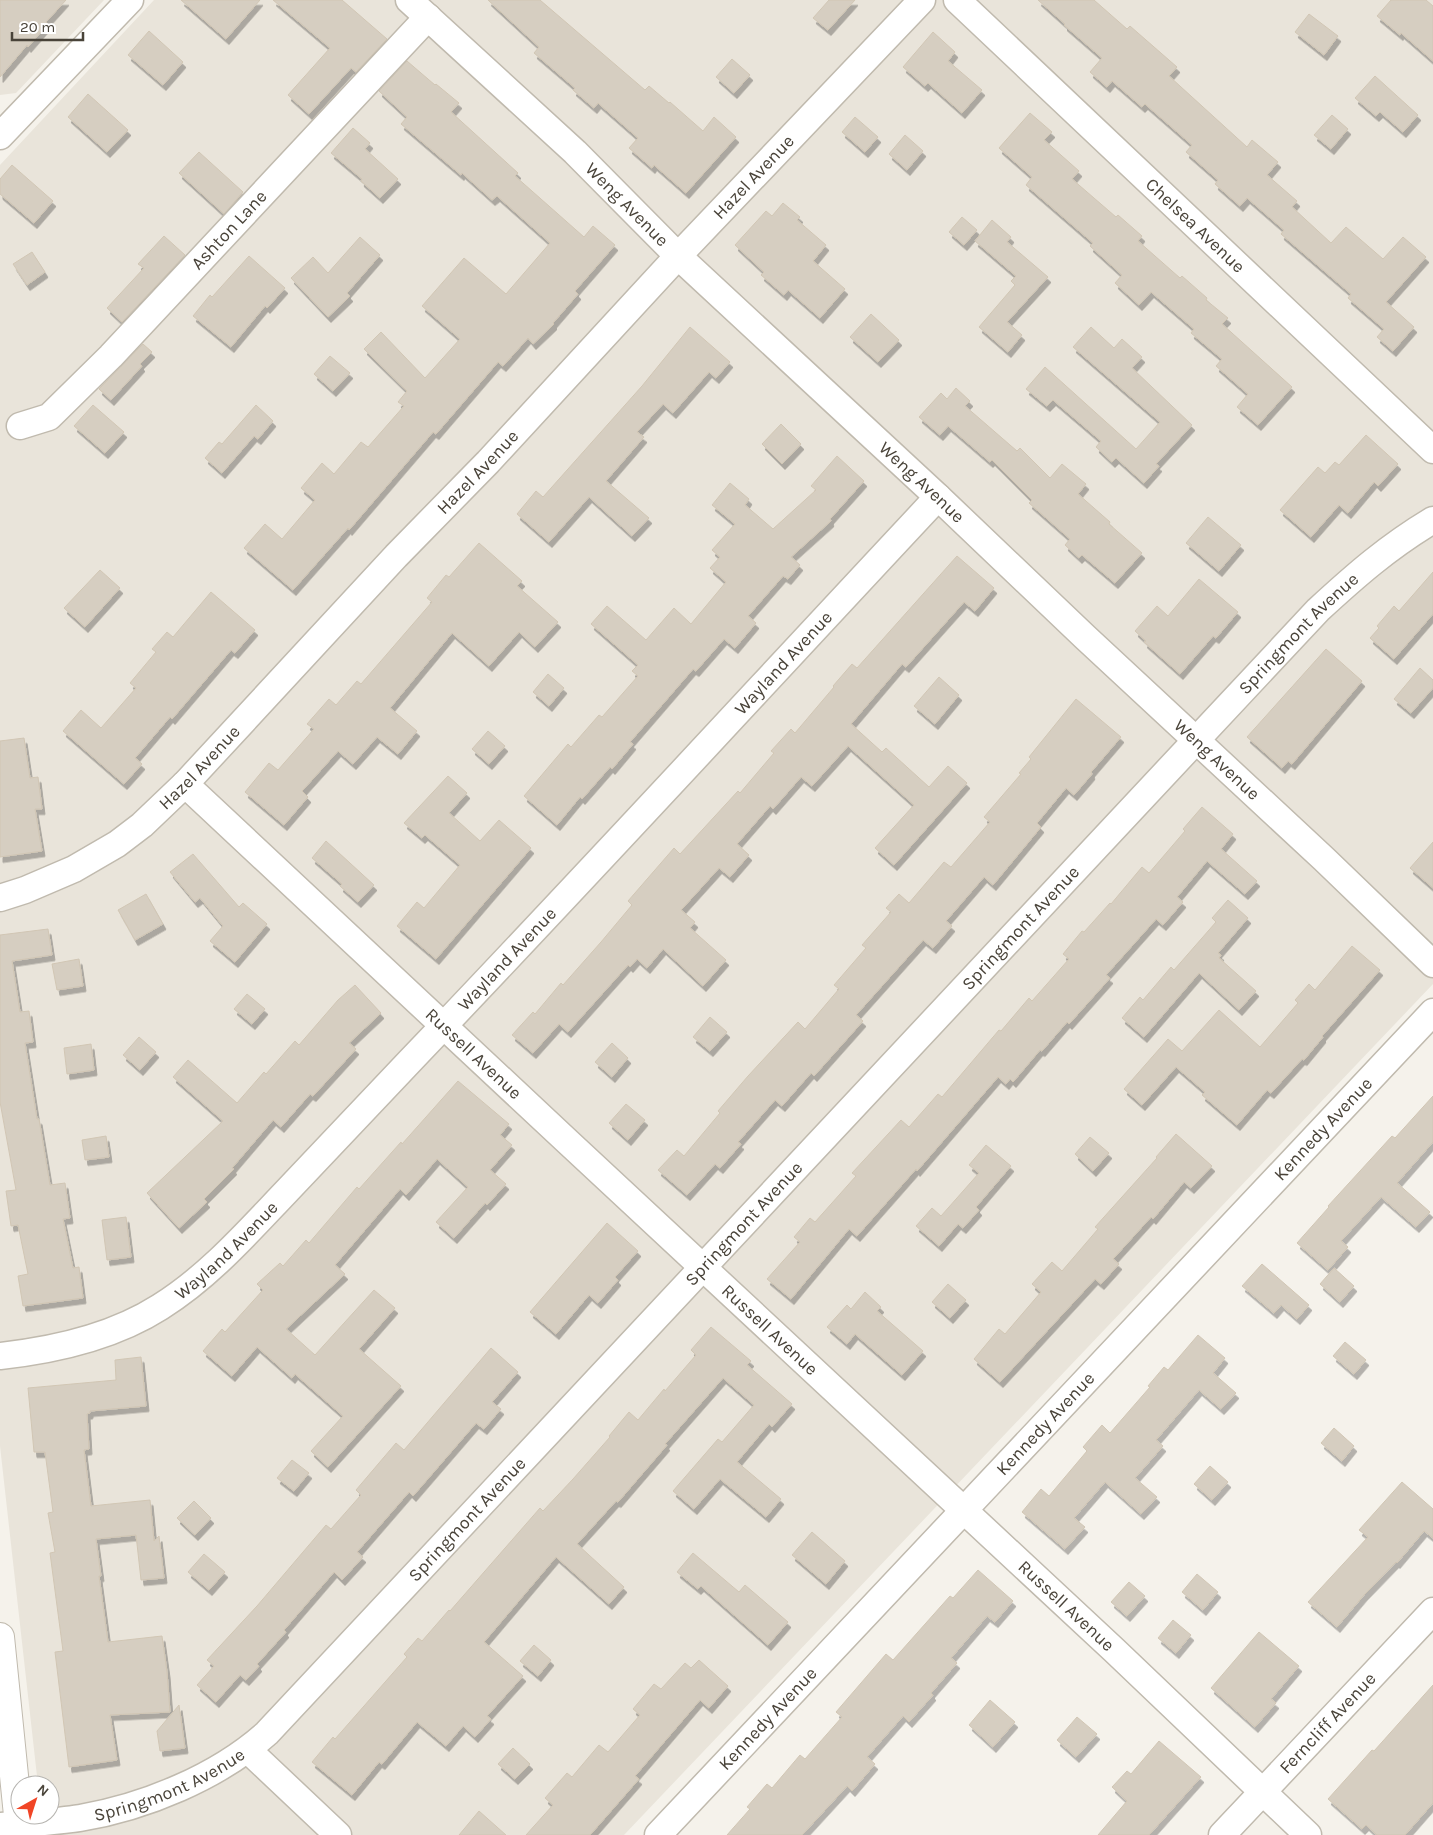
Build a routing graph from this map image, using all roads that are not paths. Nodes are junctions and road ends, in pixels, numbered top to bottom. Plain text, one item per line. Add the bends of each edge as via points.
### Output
1 (130, 0) edge
2 (409, 0) edge
3 (922, 0) edge
4 (957, 0) edge
5 (428, 18) junction
6 (0, 136) edge
7 (678, 256) junction
8 (20, 426) dead end
9 (1433, 450) edge
10 (938, 497) junction
11 (1433, 520) edge
12 (1196, 741) junction
13 (185, 784) junction
14 (0, 898) edge
15 (1433, 964) edge
16 (1433, 1012) edge
17 (444, 1026) junction
18 (702, 1267) junction
19 (0, 1356) edge
20 (963, 1511) junction
21 (1433, 1611) edge
22 (0, 1637) edge
23 (248, 1750) junction
24 (1263, 1792) junction
25 (13, 1829) edge
26 (338, 1835) edge
27 (658, 1835) edge
28 (1222, 1835) edge
29 (1308, 1835) edge

1 - 6 street
2 - 5 street, Weng Avenue
3 - 7 street, Hazel Avenue
4 - 9 street, Chelsea Avenue
5 - 7 street, Weng Avenue via 575,152
5 - 8 street, Ashton Lane via 111,356 48,417
7 - 10 street, Weng Avenue
7 - 13 street, Hazel Avenue
10 - 12 street, Weng Avenue
10 - 17 street, Wayland Avenue
11 - 12 street, Springmont Avenue via 1361,570 1332,597
12 - 15 street, Weng Avenue
12 - 18 street, Springmont Avenue
13 - 14 street, Hazel Avenue via 117,844 74,869
13 - 17 street, Russell Avenue
16 - 20 street, Kennedy Avenue
17 - 18 street, Russell Avenue
17 - 19 street, Wayland Avenue via 248,1232 207,1271 160,1307 96,1336
18 - 20 street, Russell Avenue
18 - 23 street, Springmont Avenue via 403,1589
20 - 24 street, Russell Avenue
20 - 27 street, Kennedy Avenue
21 - 24 street, Ferncliff Avenue
22 - 25 street
23 - 25 street, Springmont Avenue via 186,1786 124,1808
23 - 26 street
24 - 28 street, Ferncliff Avenue
24 - 29 street, Russell Avenue

